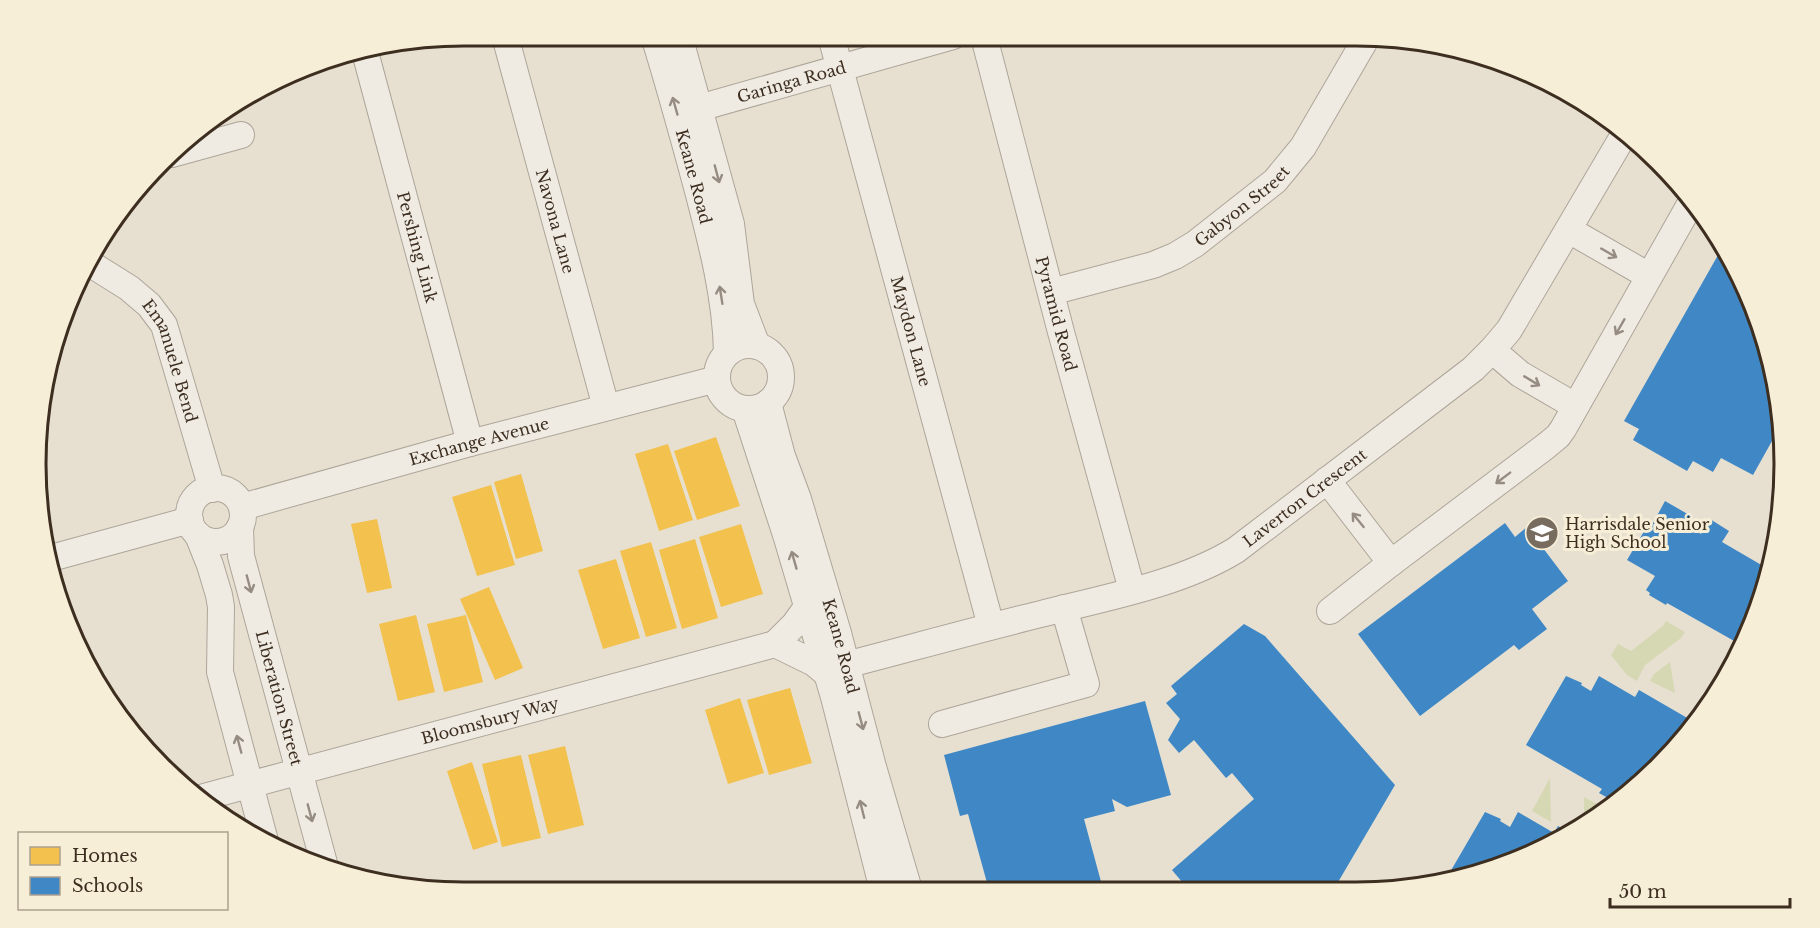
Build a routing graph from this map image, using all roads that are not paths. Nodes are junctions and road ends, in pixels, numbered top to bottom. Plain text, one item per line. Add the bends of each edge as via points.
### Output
1 (508, 46) edge
2 (657, 46) edge
3 (683, 46) edge
4 (833, 46) edge
5 (918, 46) edge
6 (987, 46) edge
7 (1362, 46) edge
8 (366, 59) edge
9 (839, 69) junction
10 (699, 108) junction
11 (241, 135) dead end
12 (1620, 141) edge
13 (190, 149) edge
14 (1687, 210) edge
15 (1569, 230) junction
16 (96, 267) edge
17 (1649, 276) junction
18 (1051, 292) junction
19 (757, 346) junction
20 (1492, 350) junction
21 (727, 353) junction
22 (717, 379) junction
23 (757, 406) junction
24 (1575, 406) junction
25 (606, 407) junction
26 (470, 443) junction
27 (1327, 480) junction
28 (212, 489) junction
29 (241, 517) junction
30 (194, 528) junction
31 (58, 557) edge
32 (1391, 563) junction
33 (1132, 590) junction
34 (807, 607) junction
35 (1064, 608) junction
36 (1330, 611) dead end
37 (991, 626) junction
38 (775, 644) junction
39 (836, 669) junction
40 (942, 724) dead end
41 (299, 772) junction
42 (250, 786) junction
43 (211, 795) edge
44 (262, 829) edge
45 (321, 856) edge
46 (876, 866) junction
47 (867, 882) edge
48 (881, 882) edge
49 (907, 882) edge

1 - 25 street, Navona Lane
21 -> 2 street, Keane Road via 714,254
3 - 10 street, Keane Road
4 - 9 street, Maydon Lane
5 - 9 street, Garinga Road
6 - 18 street, Pyramid Road
7 - 18 street, Gabyon Street via 1303,147 1275,180 1195,244 1153,265
8 - 26 street, Pershing Link
9 - 10 street, Garinga Road
9 - 37 street, Maydon Lane
10 -> 19 street, Keane Road via 731,224 741,304
11 - 13 street
12 - 15 street, Laverton Crescent
14 - 17 street
15 -> 17 street
15 - 20 street, Laverton Crescent via 1509,330
16 - 28 street, Emanuele Bend via 143,299 164,325
17 -> 24 street
18 - 33 street, Pyramid Road
19 - 21 street via 738,347
19 - 23 street, Keane Road via 774,356 782,381 777,394
20 -> 24 street via 1520,374
20 - 27 street, Laverton Crescent via 1473,369
21 - 22 street, Keane Road
22 - 23 street via 725,398 734,405
22 - 25 street, Exchange Avenue
34 -> 23 street, Keane Road
23 - 39 street, Keane Road via 798,499
24 -> 32 street via 1551,442
25 - 26 street, Exchange Avenue
26 - 29 street, Exchange Avenue
32 -> 27 street
27 - 33 street, Laverton Crescent via 1222,558 1193,572
28 - 29 street via 232,493
28 - 30 street via 199,495 191,506
29 - 30 street via 234,536 224,541 213,542
29 -> 41 street, Liberation Street via 241,555
30 - 31 street
42 -> 30 street via 220,672 219,595
32 - 36 street
33 - 35 street, Laverton Crescent
34 - 38 street, Bloomsbury Way
34 - 39 street, Keane Road
35 - 37 street, Laverton Crescent
35 - 40 street via 1086,684
37 - 39 street, Laverton Crescent
38 - 39 street
38 - 41 street, Bloomsbury Way
46 -> 39 street, Keane Road via 834,697
39 -> 49 street, Keane Road via 873,767
41 - 42 street, Bloomsbury Way
41 -> 45 street, Liberation Street
42 - 43 street, Bloomsbury Way
42 - 44 street
46 - 47 street
46 - 48 street, Keane Road

